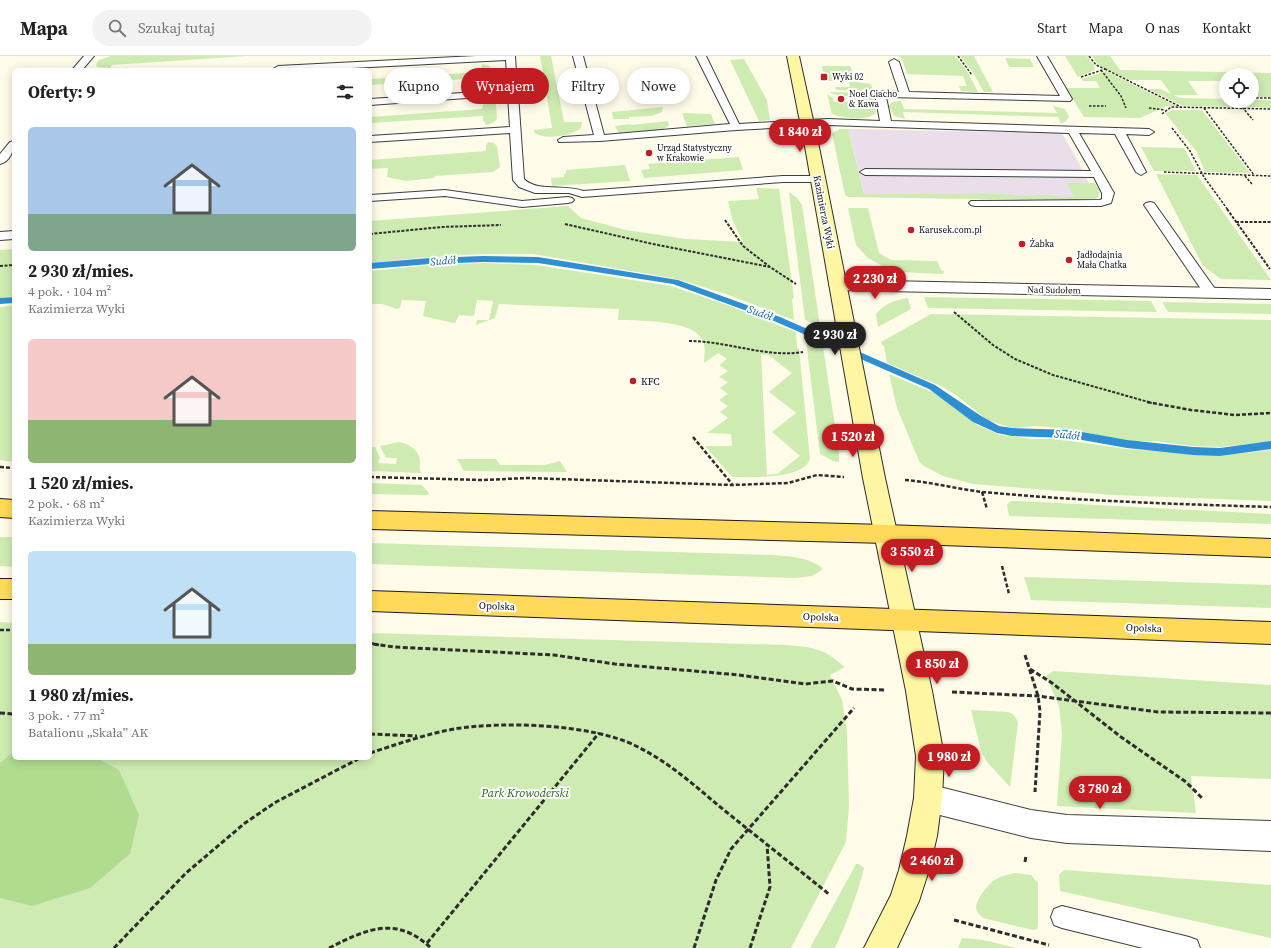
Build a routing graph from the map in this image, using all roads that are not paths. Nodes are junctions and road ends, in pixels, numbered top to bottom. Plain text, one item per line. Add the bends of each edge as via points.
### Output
1 (89, 56) edge
2 (281, 56) edge
3 (510, 56) edge
4 (578, 56) edge
5 (701, 56) edge
6 (793, 56) edge
7 (1042, 56) edge
8 (894, 62) dead end
9 (79, 68) edge
10 (278, 68) edge
11 (311, 68) edge
12 (511, 68) edge
13 (905, 94) junction
14 (461, 96) edge
15 (1067, 99) junction
16 (372, 102) edge
17 (514, 104) edge
18 (1073, 111) dead end
19 (807, 123) junction
20 (886, 123) junction
21 (736, 127) junction
22 (1072, 129) junction
23 (515, 130) junction
24 (1119, 131) junction
25 (1149, 132) dead end
26 (600, 138) junction
27 (372, 139) edge
28 (562, 140) dead end
29 (12, 146) edge
30 (0, 161) edge
31 (865, 172) dead end
32 (1141, 172) road end
33 (1098, 174) junction
34 (818, 179) junction
35 (582, 194) junction
36 (372, 198) edge
37 (975, 203) dead end
38 (1150, 205) dead end
39 (12, 235) edge
40 (0, 236) edge
41 (838, 285) junction
42 (1210, 292) junction
43 (1271, 294) edge
44 (0, 508) edge
45 (12, 509) edge
46 (372, 520) edge
47 (886, 534) junction
48 (1271, 548) edge
49 (0, 589) edge
50 (12, 590) edge
51 (372, 601) edge
52 (904, 620) junction
53 (1271, 633) edge
54 (928, 798) junction
55 (1271, 836) edge
56 (1062, 917) dead end
57 (880, 948) edge
58 (1189, 948) edge

1 - 9 lane
2 - 10 lane
3 - 11 lane
3 - 12 lane
4 - 26 lane
5 - 21 lane
6 - 19 street, Kazimierza Wyki
7 - 15 lane
8 - 13 lane
13 - 15 lane
13 - 20 lane via 880,94
14 - 16 lane
15 - 18 lane
17 - 23 lane
19 - 20 lane
19 - 21 lane
19 - 34 street, Kazimierza Wyki
20 - 22 lane
21 - 26 lane
22 - 24 lane
22 - 33 lane
23 - 27 lane
23 - 35 lane via 521,183 541,190 567,190
24 - 25 lane
24 - 32 lane
26 - 28 lane
29 - 30 lane
31 - 33 lane
33 - 37 lane via 1108,193 1107,201
34 - 35 lane via 783,179
34 - 41 street, Kazimierza Wyki
35 - 36 lane via 568,200 522,204 445,193
38 - 42 lane
39 - 40 lane
41 - 42 street, Nad Sudołem
41 - 47 street, Kazimierza Wyki
42 - 43 street, Nad Sudołem
44 - 45 main road
46 - 47 main road
47 - 48 main road
47 - 52 street, Kazimierza Wyki
49 - 50 main road
51 - 52 main road, Opolska
52 - 53 main road, Opolska
52 - 54 street, Kazimierza Wyki via 926,726 930,756
54 - 55 street via 1031,824 1067,830
54 - 57 street, Kazimierza Wyki via 914,870 904,901
56 - 58 lane

